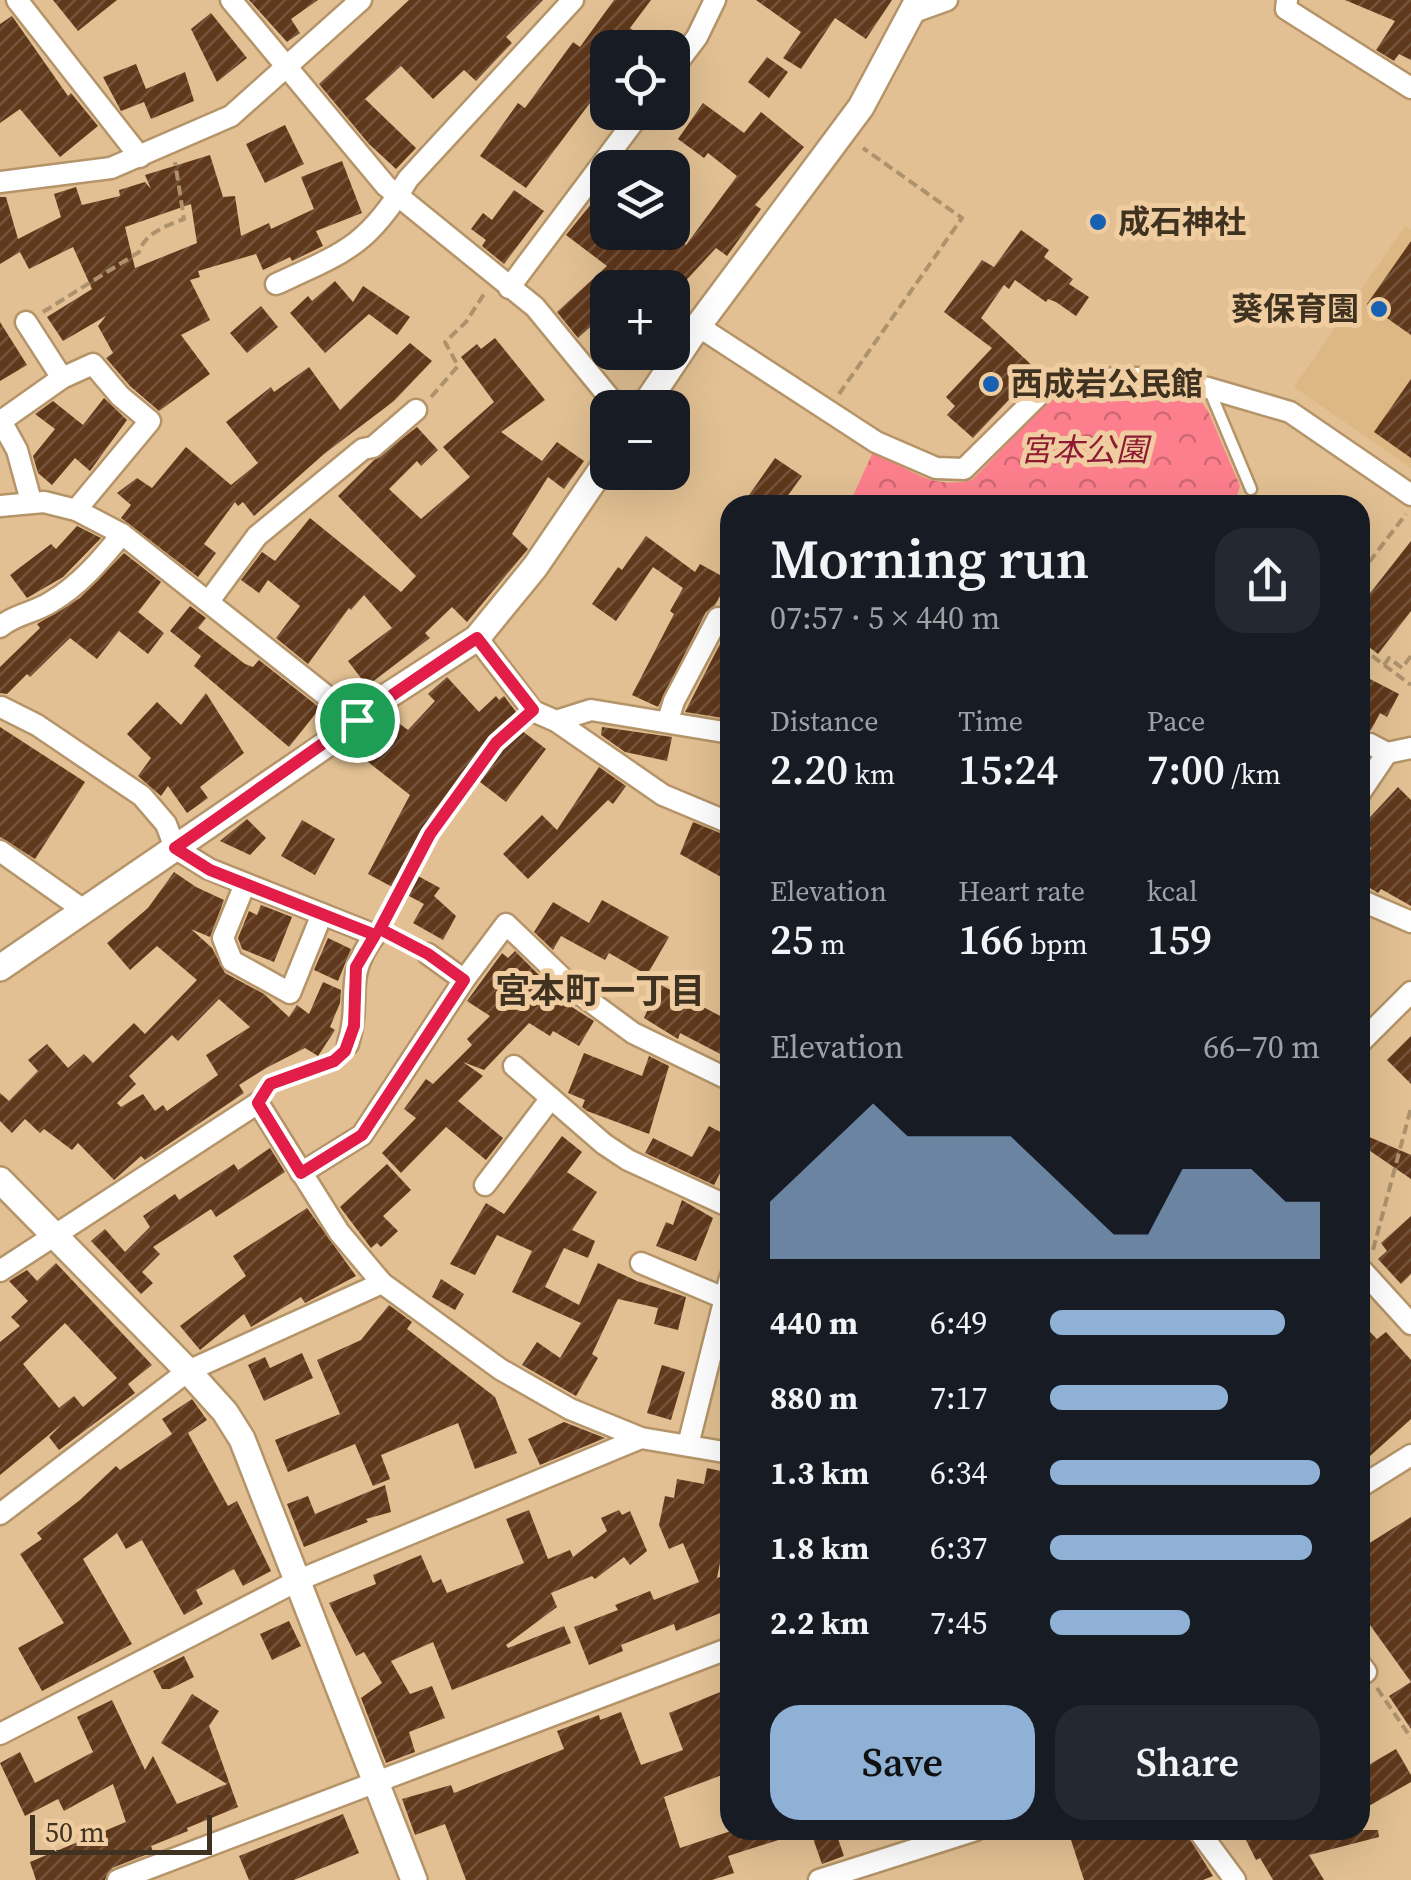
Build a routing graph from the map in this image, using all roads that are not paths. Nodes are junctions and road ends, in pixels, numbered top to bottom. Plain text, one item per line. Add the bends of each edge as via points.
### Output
1 (14, 0) edge
2 (231, 0) edge
3 (361, 0) edge
4 (572, 0) edge
5 (715, 0) edge
6 (947, 0) edge
7 (1287, 0) edge
8 (915, 6) edge
9 (0, 8) edge
10 (690, 46) edge
11 (286, 69) junction
12 (1411, 88) edge
13 (626, 130) edge
14 (140, 156) junction
15 (0, 182) edge
16 (398, 196) junction
17 (502, 282) junction
18 (276, 284) dead end
19 (26, 322) road end
20 (698, 326) junction
21 (62, 378) junction
22 (1208, 388) junction
23 (604, 390) edge
24 (655, 390) edge
25 (416, 410) dead end
26 (590, 486) edge
27 (1251, 488) dead end
28 (1411, 495) edge
29 (32, 501) junction
30 (0, 506) edge
31 (76, 510) junction
32 (122, 534) junction
33 (210, 601) junction
34 (720, 619) edge
35 (0, 627) edge
36 (477, 638) junction
37 (2, 707) edge
38 (357, 720) junction
39 (668, 720) junction
40 (556, 721) junction
41 (720, 730) edge
42 (1370, 744) edge
43 (1411, 748) edge
44 (1387, 753) junction
45 (1370, 778) edge
46 (720, 819) edge
47 (175, 848) junction
48 (0, 851) edge
49 (245, 884) junction
50 (1370, 904) edge
51 (85, 911) junction
52 (322, 914) junction
53 (1411, 922) edge
54 (428, 954) dead end
55 (0, 968) edge
56 (464, 980) junction
57 (1411, 992) edge
58 (1370, 1033) edge
59 (348, 1044) road end
60 (514, 1066) dead end
61 (720, 1075) edge
62 (550, 1098) junction
63 (301, 1173) junction
64 (0, 1180) edge
65 (485, 1185) dead end
66 (720, 1202) edge
67 (54, 1236) junction
68 (641, 1263) dead end
69 (0, 1271) edge
70 (1370, 1279) edge
71 (382, 1284) junction
72 (720, 1286) edge
73 (720, 1316) edge
74 (1411, 1324) edge
75 (188, 1371) junction
76 (641, 1438) junction
77 (688, 1445) junction
78 (720, 1451) edge
79 (1411, 1454) edge
80 (1370, 1481) edge
81 (0, 1514) edge
82 (299, 1580) junction
83 (720, 1652) edge
84 (0, 1734) edge
85 (375, 1781) junction
86 (945, 1840) edge
87 (1205, 1840) edge
88 (118, 1880) edge
89 (414, 1880) edge
90 (819, 1880) edge
91 (1235, 1880) edge

1 - 9 street
1 - 14 street
2 - 11 street
3 - 11 street
4 - 16 street
5 - 10 street
6 - 8 street
7 - 12 street via 1286,9
8 - 20 street via 861,108
11 - 14 street via 231,116
11 - 16 street
13 - 17 street
14 - 15 street via 110,168
16 - 17 street
16 - 18 street via 366,237
17 - 23 street via 535,308
19 - 21 street
20 - 22 street via 876,442 936,468 964,469 1062,380 1140,378
20 - 24 street
21 - 29 street via 0,420
21 - 31 street via 93,364 150,420
22 - 27 lane
22 - 28 street via 1290,412
25 - 33 street via 258,536
26 - 36 street
29 - 30 street
29 - 31 street
31 - 32 street
32 - 33 street
32 - 35 street via 53,602
33 - 38 street
34 - 39 street
36 - 38 street
36 - 40 street via 533,710
37 - 47 street via 142,796 166,824
38 - 47 street
39 - 40 street via 590,710
39 - 41 street
40 - 46 street via 663,795
42 - 44 street
43 - 44 street
44 - 45 street
47 - 49 street
47 - 51 street
48 - 51 street
49 - 52 street
49 - 52 street via 223,938 232,961 290,993
50 - 53 street
51 - 55 street
52 - 59 street via 375,935 356,967
54 - 56 street
56 - 61 street via 506,924 576,992 632,1033
56 - 63 street via 362,1135
57 - 58 street
60 - 62 street
62 - 65 street
62 - 66 street via 628,1160
63 - 67 street via 258,1103
63 - 71 street
64 - 67 street
67 - 69 street
67 - 75 street
68 - 72 street
70 - 74 street
71 - 75 street
71 - 76 street via 543,1395
73 - 77 street
75 - 81 street
75 - 82 street via 242,1440
76 - 77 street
76 - 82 street
77 - 78 street
79 - 80 street
82 - 84 street
82 - 85 street
83 - 85 street
85 - 88 street
85 - 89 street
86 - 90 street
87 - 91 street

